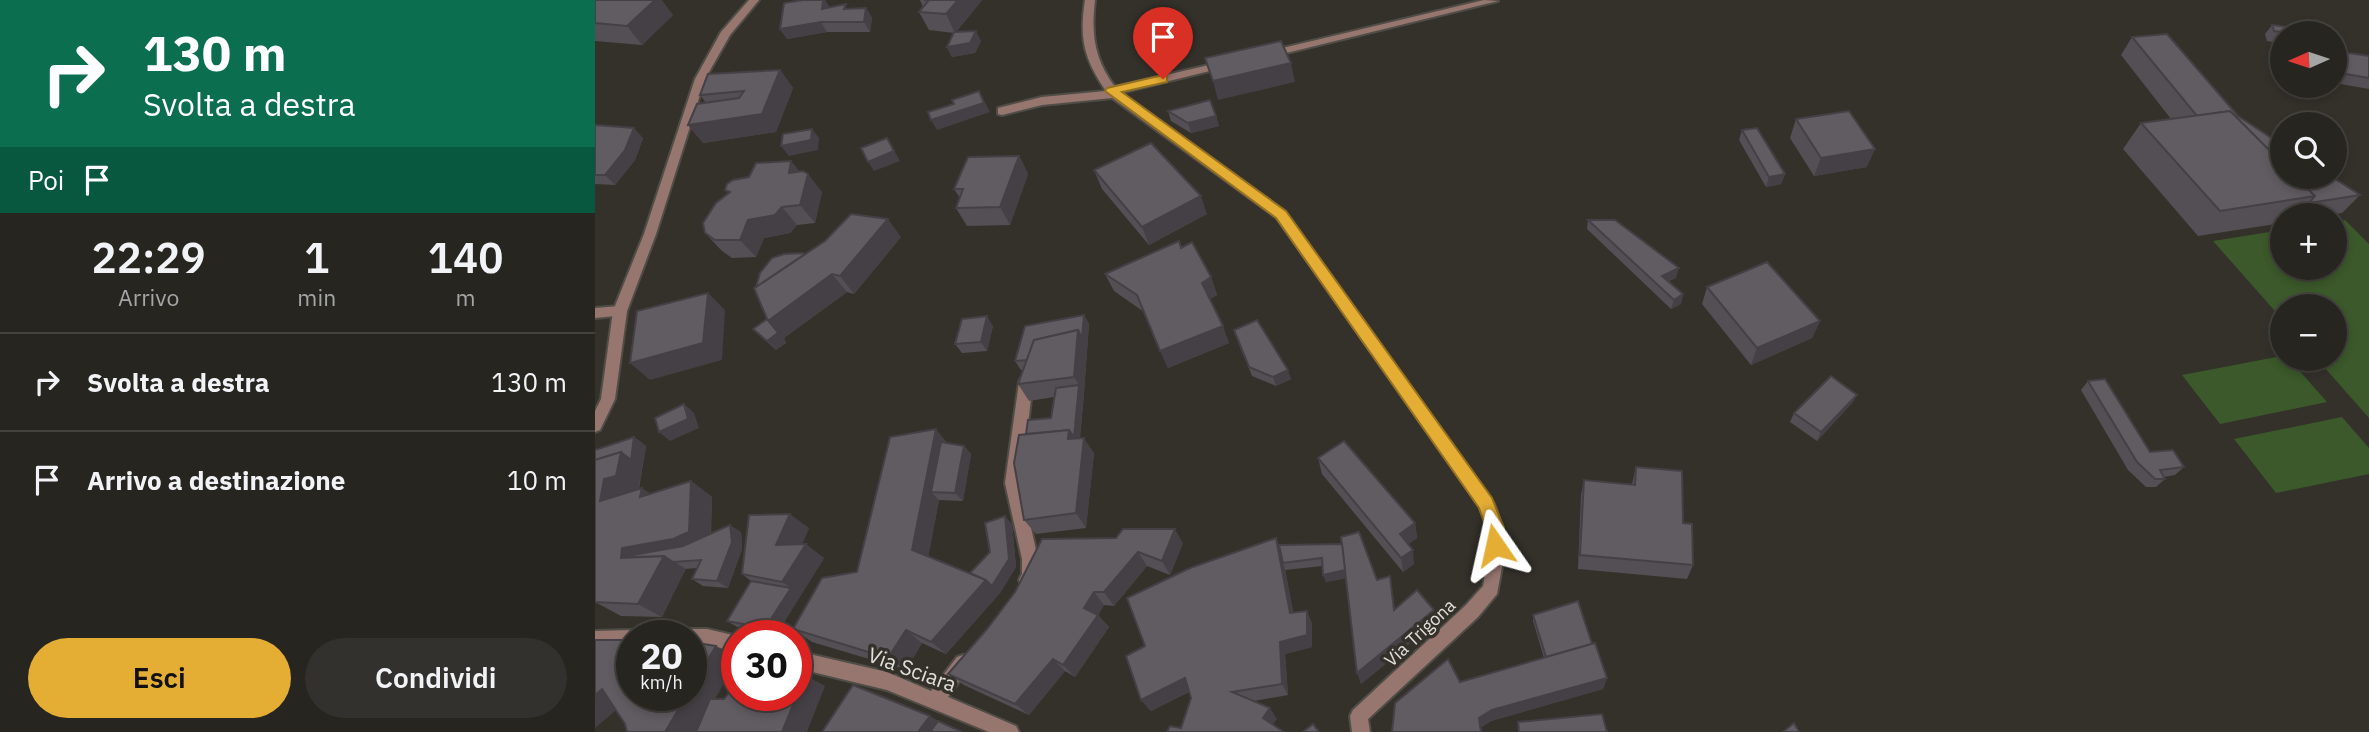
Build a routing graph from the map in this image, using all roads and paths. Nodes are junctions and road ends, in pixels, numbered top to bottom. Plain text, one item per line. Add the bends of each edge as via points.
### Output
1 (754, 0) edge
2 (1090, 0) edge
3 (1493, 1) edge
4 (1256, 57) edge
5 (1243, 60) edge
6 (1113, 92) junction
7 (1002, 111) dead end
8 (620, 311) junction
9 (595, 313) edge
10 (1027, 382) edge
11 (595, 426) edge
12 (1014, 596) edge
13 (616, 638) edge
14 (595, 639) edge
15 (974, 648) edge
16 (812, 663) edge
17 (934, 701) junction
18 (1010, 732) edge
19 (1361, 732) edge

1 - 8 street via 725,33 700,79
2 - 6 street, Via Trigona via 1085,30 1090,53 1098,74
3 - 4 street
5 - 6 street
6 - 7 street
6 - 19 street, Via Trigona via 1281,215 1486,504 1495,528 1491,589 1359,716
8 - 9 street
8 - 11 street via 608,399
10 - 12 street via 1013,483 1030,575
13 - 14 street
15 - 17 street
16 - 17 street, Via Sciara via 887,681
17 - 18 street, Via Sciara

